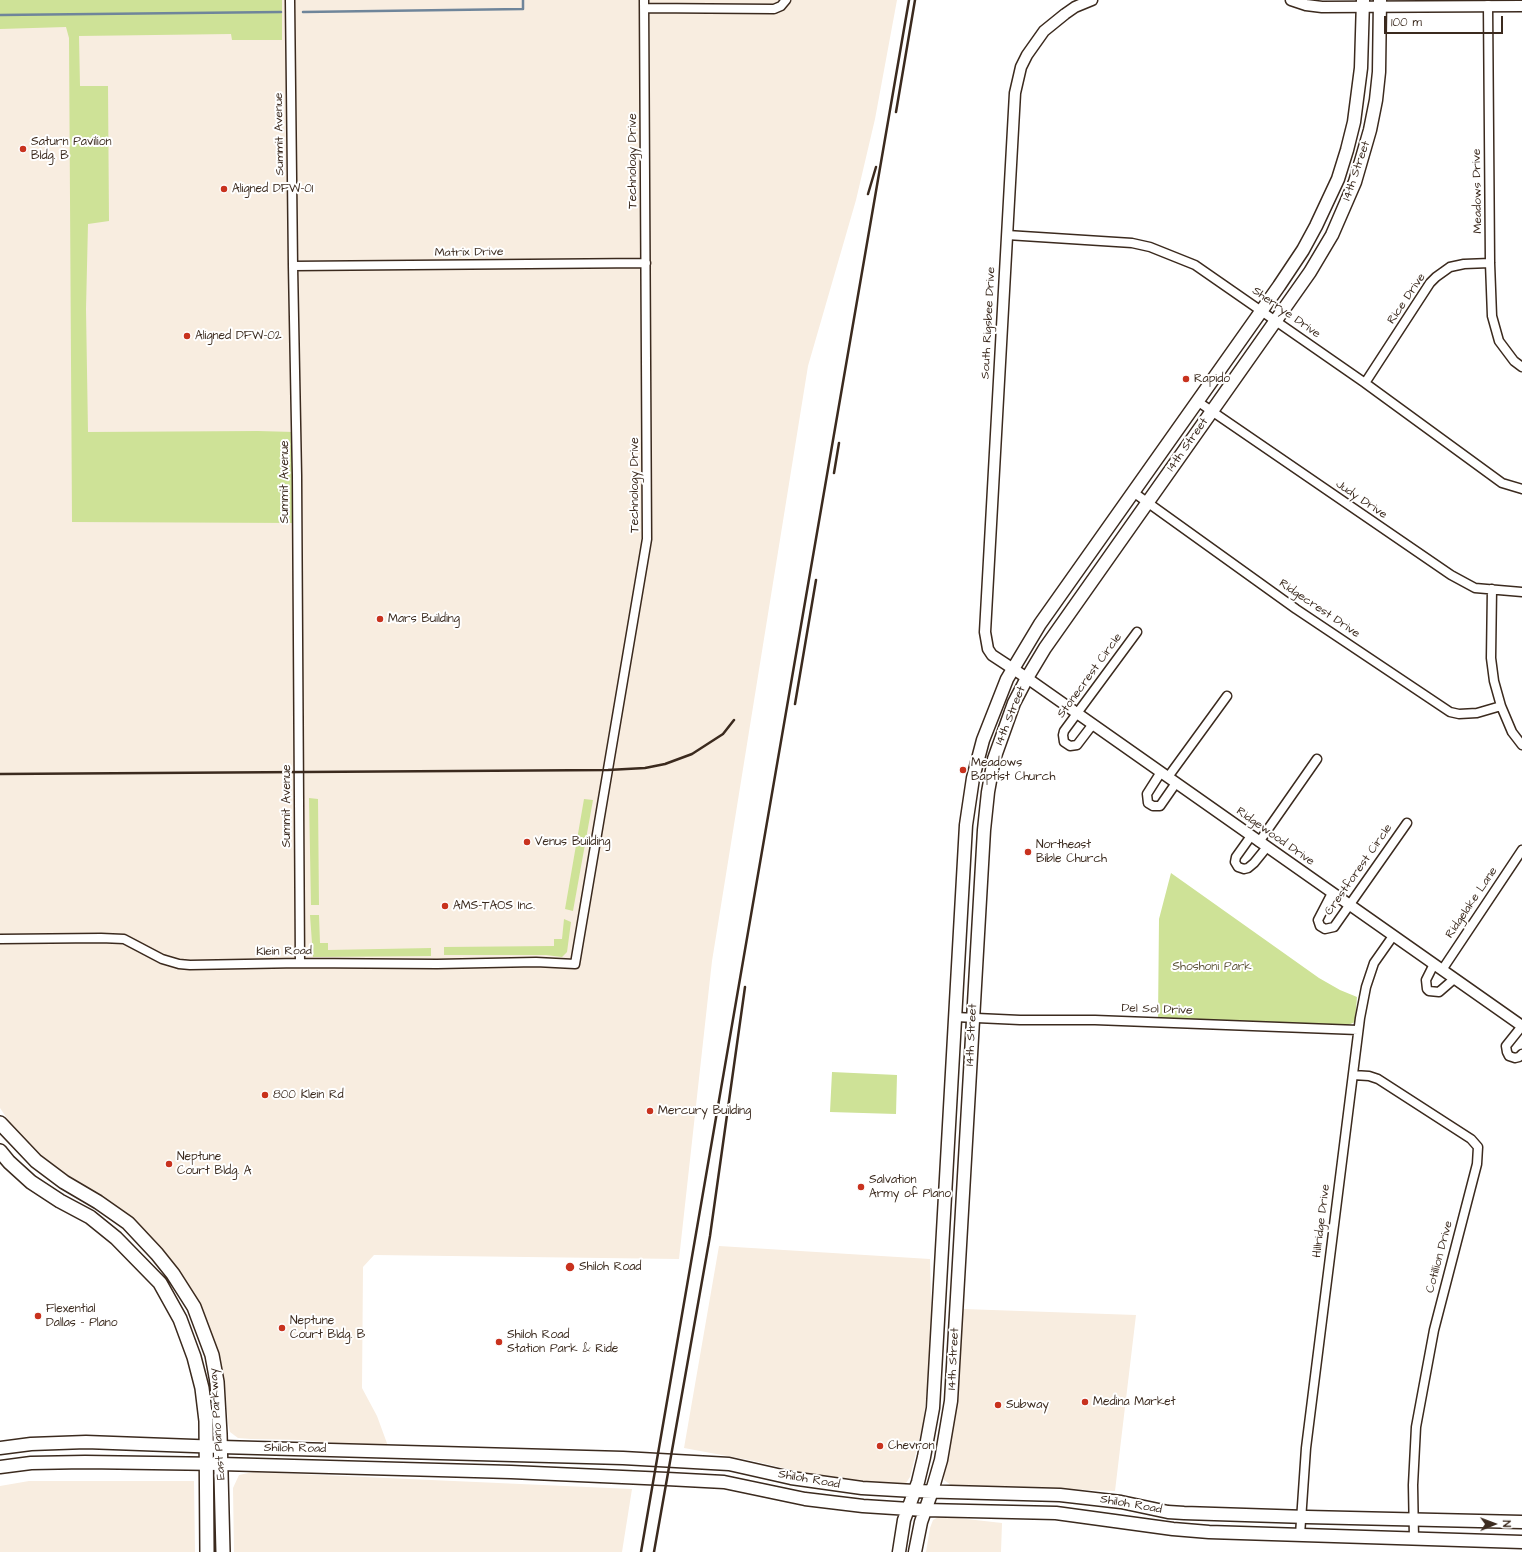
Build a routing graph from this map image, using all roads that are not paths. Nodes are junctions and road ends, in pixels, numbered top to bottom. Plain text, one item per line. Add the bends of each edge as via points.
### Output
1 (290, 0) edge
2 (786, 0) edge
3 (1092, 0) edge
4 (1291, 0) edge
5 (1363, 3) edge
6 (1380, 3) edge
7 (644, 4) edge
8 (1488, 5) junction
9 (1522, 6) edge
10 (1006, 235) junction
11 (646, 263) junction
12 (1490, 263) junction
13 (293, 266) junction
14 (1261, 311) junction
15 (1276, 320) junction
16 (1522, 367) edge
17 (1365, 383) junction
18 (1197, 401) junction
19 (1212, 412) junction
20 (1522, 489) edge
21 (1134, 492) junction
22 (1148, 502) junction
23 (1492, 589) junction
24 (1522, 592) edge
25 (1137, 632) dead end
26 (1012, 669) junction
27 (1027, 678) junction
28 (1226, 696) dead end
29 (1501, 706) junction
30 (1077, 713) junction
31 (1092, 724) junction
32 (1522, 745) edge
33 (1317, 759) dead end
34 (977, 761) junction
35 (993, 764) junction
36 (1164, 775) junction
37 (1176, 783) junction
38 (1407, 823) dead end
39 (1259, 842) junction
40 (1522, 850) edge
41 (1332, 893) junction
42 (962, 899) junction
43 (980, 900) junction
44 (1350, 905) junction
45 (1393, 936) junction
46 (0, 939) edge
47 (300, 963) junction
48 (575, 964) joint
49 (1438, 967) junction
50 (1454, 979) junction
51 (955, 1017) junction
52 (973, 1018) junction
53 (1522, 1026) edge
54 (1358, 1030) junction
55 (1522, 1054) edge
56 (1353, 1075) junction
57 (0, 1123) edge
58 (0, 1151) edge
59 (946, 1181) junction
60 (965, 1182) junction
61 (173, 1274) junction
62 (160, 1283) junction
63 (939, 1317) junction
64 (956, 1318) junction
65 (206, 1446) junction
66 (221, 1447) junction
67 (0, 1448) edge
68 (375, 1450) junction
69 (206, 1464) junction
70 (221, 1464) junction
71 (0, 1467) edge
72 (744, 1467) junction
73 (374, 1468) junction
74 (740, 1485) junction
75 (914, 1491) junction
76 (932, 1491) junction
77 (1060, 1495) junction
78 (907, 1509) junction
79 (925, 1510) junction
80 (1056, 1513) junction
81 (1302, 1517) junction
82 (1414, 1519) junction
83 (1522, 1522) edge
84 (1300, 1535) junction
85 (1414, 1539) junction
86 (1522, 1542) edge
87 (207, 1552) edge
88 (223, 1552) edge
89 (899, 1552) edge
90 (915, 1552) edge

1 - 13 street, Summit Avenue
2 - 7 street via 774,9
3 - 10 street, South Rigsbee Drive via 1075,7 1044,31 1022,67 1015,93
4 - 5 street via 1314,6
5 - 6 street
5 - 14 main road, 14th Street via 1359,94 1342,166 1332,194 1310,238
6 - 8 street
6 - 15 main road, 14th Street via 1378,86 1360,170 1332,235
7 - 11 street, Technology Drive
8 - 9 street
8 - 12 street, Meadows Drive
10 - 14 street, Sherrye Drive via 1117,241 1150,247 1194,265
10 - 26 street, South Rigsbee Drive via 985,632 992,655
11 - 13 street, Matrix Drive
11 - 48 street, Technology Drive via 647,539
12 - 16 street, Meadows Drive via 1495,330 1502,345
12 - 17 street, Rice Drive via 1464,264 1450,268 1436,277
13 - 47 street, Summit Avenue
14 - 15 street, Sherrye Drive
14 - 18 main road, 14th Street
15 - 17 street, Sherrye Drive
15 - 19 main road, 14th Street
17 - 20 street, Sherrye Drive via 1502,483
18 - 19 street, Judy Drive
18 - 21 main road, 14th Street
19 - 22 main road, 14th Street
19 - 23 street, Judy Drive via 1451,575 1475,588
21 - 22 street, Ridgecrest Drive
21 - 26 main road, 14th Street via 1040,624
22 - 27 main road, 14th Street via 1045,648
22 - 29 street, Ridgecrest Drive via 1296,609 1450,712 1477,712
23 - 24 street, Judy Drive
23 - 29 street via 1491,658
25 - 30 street, Stonecrest Circle
26 - 27 street, Ridgewood Drive
26 - 34 main road, 14th Street via 991,717
27 - 30 street, Ridgewood Drive
27 - 35 main road, 14th Street via 1009,716
28 - 36 street
29 - 32 street via 1512,732
30 - 31 street, Ridgewood Drive
30 - 31 street, Stonecrest Circle via 1064,731 1063,739 1066,744 1077,745
31 - 36 street, Ridgewood Drive
33 - 39 street
34 - 35 main road
34 - 42 main road, 14th Street via 968,809
35 - 43 main road, 14th Street via 986,804
36 - 37 street, Ridgewood Drive
36 - 37 street via 1147,794 1148,803 1160,806
37 - 39 street, Ridgewood Drive
38 - 44 street, Crestforest Circle
39 - 41 street, Ridgewood Drive
40 - 49 street, Ridgelake Lane
41 - 44 street, Ridgewood Drive
41 - 44 street, Crestforest Circle via 1318,920 1322,928 1334,927
42 - 43 main road
42 - 51 main road, 14th Street
43 - 52 main road, 14th Street
44 - 45 street, Ridgewood Drive
45 - 49 street, Ridgewood Drive
45 - 54 street, Hillridge Drive via 1379,954 1370,974
46 - 47 street, Klein Road via 124,939 162,959 179,964
47 - 48 street, Klein Road
49 - 50 street, Ridgewood Drive
49 - 50 street, Ridgelake Lane via 1430,968 1426,980 1427,989 1439,992
50 - 53 street, Ridgewood Drive
51 - 52 street, Del Sol Drive
51 - 59 main road, 14th Street
52 - 54 street, Del Sol Drive
52 - 60 main road, 14th Street
53 - 55 street via 1506,1046 1509,1056 1515,1058
54 - 56 street, Hillridge Drive
56 - 81 street, Hillridge Drive via 1307,1440
56 - 82 street, Cotillion Drive via 1378,1079 1471,1139 1478,1147 1477,1164 1434,1330 1416,1427
57 - 61 main road, East Plano Parkway via 36,1161 128,1223
58 - 62 main road, East Plano Parkway via 31,1182 90,1218 116,1238
59 - 60 main road
59 - 63 main road, 14th Street
60 - 64 main road, 14th Street
61 - 62 main road
61 - 66 main road, East Plano Parkway via 194,1307 212,1355 217,1382
62 - 65 main road, East Plano Parkway via 180,1319 194,1356 202,1388
63 - 64 main road
63 - 75 main road, 14th Street via 933,1408 924,1457
64 - 76 main road, 14th Street via 949,1420
65 - 66 main road, Shiloh Road
65 - 67 main road, Shiloh Road via 66,1442
65 - 69 main road, East Plano Parkway
66 - 68 main road, Shiloh Road
66 - 70 main road, East Plano Parkway
68 - 72 main road, Shiloh Road via 622,1458
68 - 73 main road
69 - 70 main road, Shiloh Road
69 - 71 main road, Shiloh Road via 78,1462
69 - 87 main road, East Plano Parkway
70 - 73 main road, Shiloh Road
70 - 88 main road, East Plano Parkway
72 - 74 main road
72 - 75 main road, Shiloh Road via 834,1485
73 - 74 main road, Shiloh Road via 667,1479
74 - 78 main road, Shiloh Road via 830,1503
75 - 76 main road, Shiloh Road
75 - 78 main road, 14th Street
76 - 77 main road, Shiloh Road
76 - 79 main road, 14th Street
77 - 80 main road
77 - 81 main road, Shiloh Road via 1121,1502 1168,1512
78 - 79 main road, Shiloh Road
78 - 89 main road, 14th Street
79 - 80 main road, Shiloh Road
79 - 90 main road, 14th Street
80 - 84 main road, Shiloh Road via 1173,1529
81 - 82 main road, Shiloh Road
81 - 84 street, Hillridge Drive
82 - 83 main road, Shiloh Road
82 - 85 street
84 - 85 main road, Shiloh Road
85 - 86 main road, Shiloh Road

